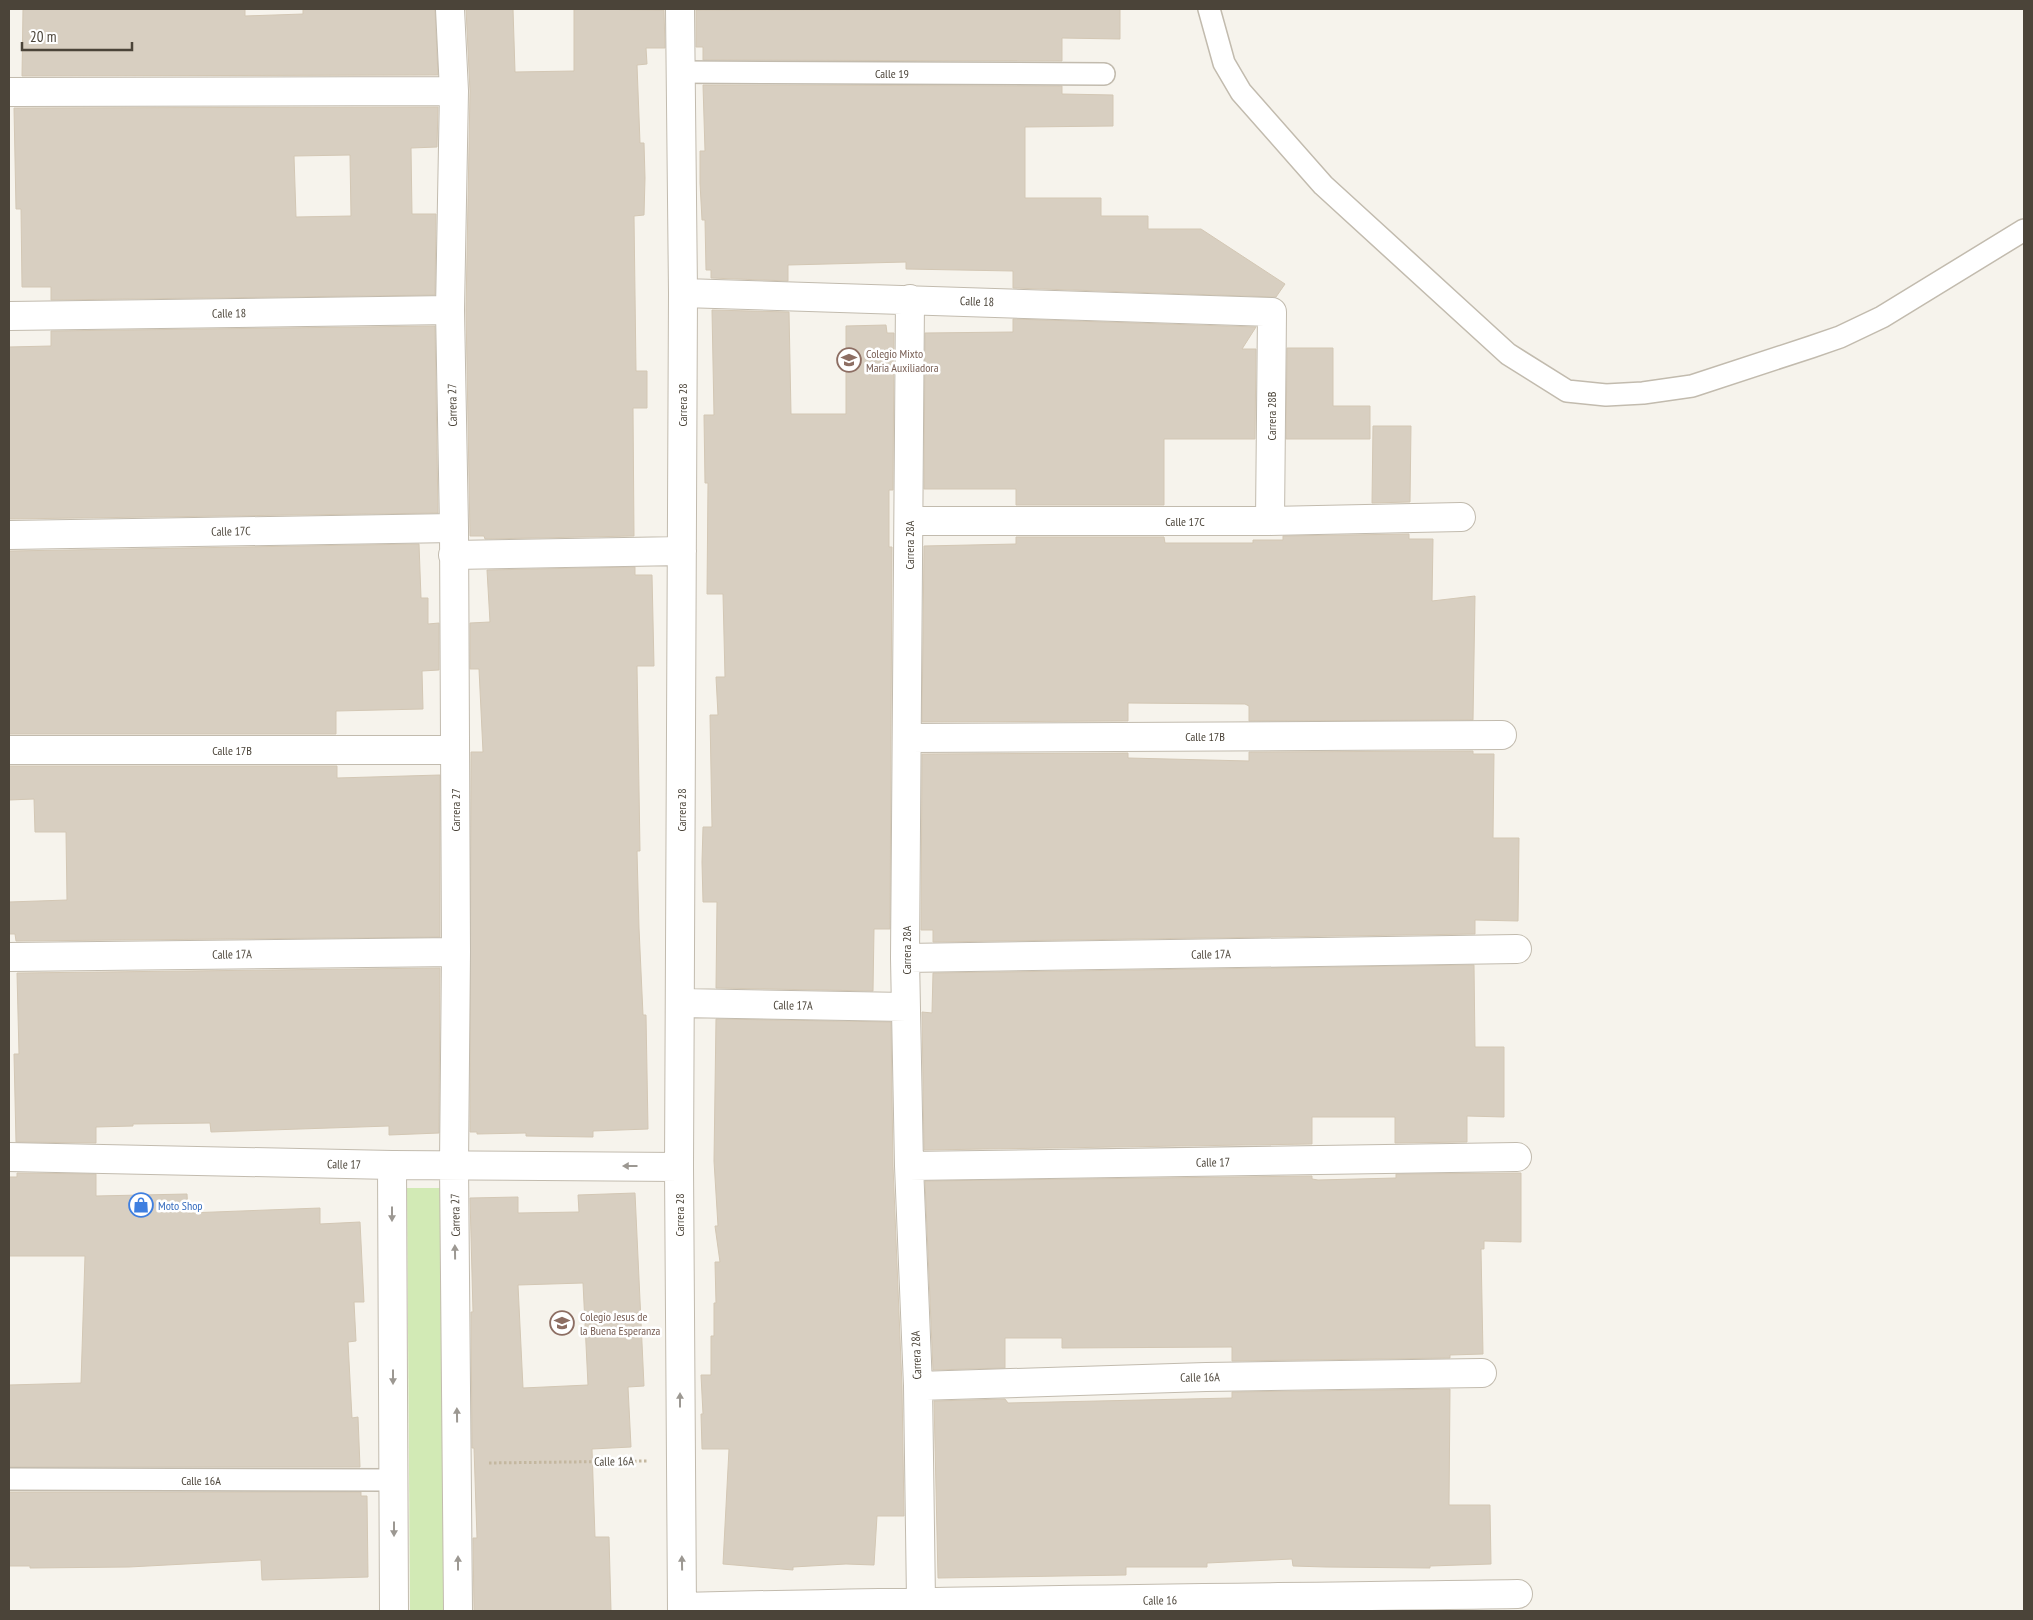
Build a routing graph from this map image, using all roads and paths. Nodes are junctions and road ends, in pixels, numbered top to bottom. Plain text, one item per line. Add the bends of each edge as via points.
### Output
1 (450, 9) edge
2 (680, 9) edge
3 (1209, 9) edge
4 (679, 72) junction
5 (1104, 74) dead end
6 (454, 91) junction
7 (9, 92) edge
8 (2024, 230) edge
9 (683, 293) junction
10 (910, 299) junction
11 (450, 310) junction
12 (1272, 312) joint
13 (9, 316) edge
14 (1461, 517) dead end
15 (909, 521) junction
16 (1270, 521) junction
17 (454, 528) junction
18 (9, 535) edge
19 (682, 551) junction
20 (453, 555) junction
21 (1502, 735) dead end
22 (908, 738) junction
23 (9, 750) edge
24 (454, 750) junction
25 (1517, 950) dead end
26 (456, 952) junction
27 (9, 956) edge
28 (905, 958) junction
29 (680, 1003) junction
30 (906, 1007) junction
31 (1517, 1157) dead end
32 (9, 1158) edge
33 (392, 1165) junction
34 (454, 1165) junction
35 (909, 1166) junction
36 (679, 1167) junction
37 (1482, 1373) dead end
38 (918, 1386) junction
39 (681, 1460) junction
40 (458, 1463) junction
41 (9, 1479) edge
42 (394, 1480) junction
43 (1518, 1594) dead end
44 (921, 1601) junction
45 (1050, 1606) edge
46 (682, 1609) edge
47 (394, 1611) edge
48 (458, 1611) edge

1 - 6 street, Carrera 27
2 - 4 street, Carrera 28
3 - 8 lane via 1224,63 1241,92 1323,185 1508,354 1567,391 1606,395 1692,386 1840,337 1882,317
4 - 5 lane, Calle 19
4 - 9 street, Carrera 28
6 - 7 street
6 - 11 street, Carrera 27
9 - 10 street, Calle 18
9 - 19 street, Carrera 28
10 - 12 street, Calle 18
10 - 15 street, Carrera 28A
11 - 13 street, Calle 18
11 - 17 street, Carrera 27
12 - 16 street, Carrera 28B
14 - 16 street, Calle 17C
15 - 16 street, Calle 17C
15 - 22 street, Carrera 28A
17 - 18 street, Calle 17C
17 - 20 street, Carrera 27
19 - 20 street
19 - 29 street, Carrera 28
20 - 24 street, Carrera 27
21 - 22 street, Calle 17B
22 - 28 street, Carrera 28A
23 - 24 street, Calle 17B
24 - 26 street, Carrera 27
25 - 28 street, Calle 17A
26 - 27 street, Calle 17A
26 - 34 street, Carrera 27
28 - 30 street, Carrera 28A
29 - 30 street, Calle 17A
29 - 36 street, Carrera 28
30 - 35 street, Carrera 28A
31 - 35 street, Calle 17
32 - 33 street, Calle 17
33 - 34 street, Calle 17
33 -> 42 street
36 -> 34 street, Calle 17
40 -> 34 street, Carrera 27
35 - 38 street, Carrera 28A
39 -> 36 street, Carrera 28
37 - 38 street, Calle 16A via 1216,1376
38 - 44 street, Carrera 28A
39 - 40 path, Calle 16A
46 -> 39 street, Carrera 28
48 -> 40 street, Carrera 27
41 - 42 lane, Calle 16A
42 -> 47 street
43 - 45 street, Calle 16
44 - 45 street, Calle 16
44 - 46 street, Calle 16

